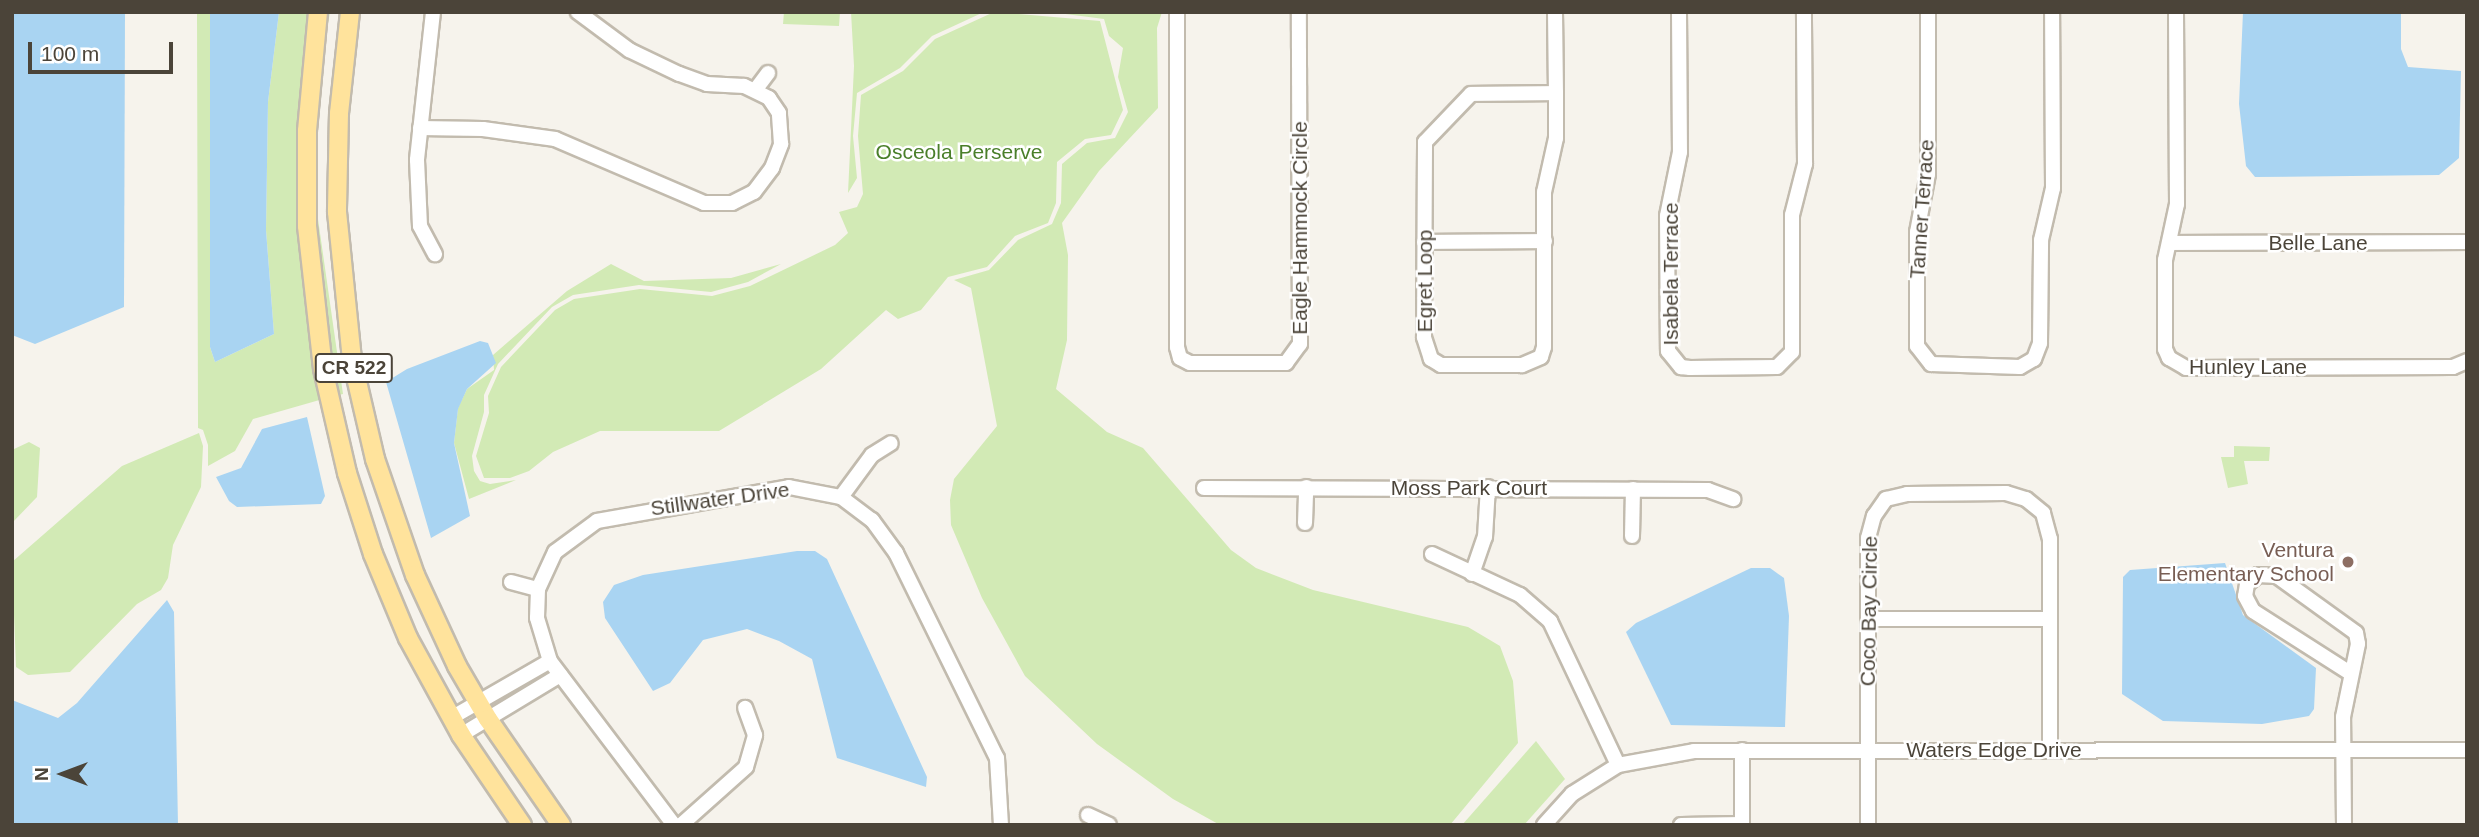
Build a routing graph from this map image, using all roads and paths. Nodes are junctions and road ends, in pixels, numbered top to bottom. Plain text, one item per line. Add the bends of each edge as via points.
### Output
1 (318, 12) edge
2 (350, 12) edge
3 (433, 12) edge
4 (578, 12) edge
5 (1177, 12) edge
6 (1299, 12) edge
7 (1555, 12) edge
8 (1679, 12) edge
9 (1804, 12) edge
10 (1928, 12) edge
11 (2052, 12) edge
12 (2176, 12) edge
13 (768, 73) dead end
14 (756, 89) junction
15 (1556, 93) junction
16 (420, 128) junction
17 (1545, 241) junction
18 (1424, 242) junction
19 (2169, 243) junction
20 (2467, 243) edge
21 (435, 254) dead end
22 (2467, 361) edge
23 (891, 443) dead end
24 (1306, 487) junction
25 (1488, 487) junction
26 (1204, 488) dead end
27 (1633, 489) junction
28 (841, 497) junction
29 (1733, 499) dead end
30 (1305, 523) dead end
31 (1632, 536) dead end
32 (1432, 554) dead end
33 (1472, 574) junction
34 (511, 582) dead end
35 (538, 589) junction
36 (1868, 619) junction
37 (2050, 619) junction
38 (550, 661) junction
39 (2350, 673) junction
40 (560, 675) junction
41 (477, 703) junction
42 (745, 708) dead end
43 (451, 718) junction
44 (488, 719) junction
45 (461, 735) junction
46 (1742, 750) junction
47 (1867, 750) junction
48 (2050, 750) junction
49 (2344, 750) junction
50 (2467, 750) edge
51 (1619, 765) junction
52 (1088, 815) dead end
53 (522, 825) edge
54 (561, 825) edge
55 (674, 825) edge
56 (681, 825) edge
57 (1001, 825) edge
58 (1110, 825) edge
59 (1544, 825) edge
60 (1681, 825) edge
61 (1742, 825) edge
62 (1868, 825) edge
63 (2344, 825) edge

1 - 43 main road, CR 522 via 306,180 310,270 323,369 347,473 373,554 408,638
2 - 41 main road, CR 522 via 337,169 340,258 352,360 394,521 434,618
3 - 16 street
4 - 14 street via 629,50 679,74 707,84
5 - 6 street, Eagle Hammock Circle via 1177,347 1180,358 1190,363 1286,363 1300,344
7 - 15 street, Egret Loop
8 - 9 street, Isabela Terrace via 1680,152 1667,216 1668,351 1681,367 1690,368 1776,367 1792,352 1792,215 1805,164
10 - 11 street, Tanner Terrace via 1928,174 1917,232 1917,346 1931,364 2020,367 2034,359 2040,343 2041,240 2053,188
12 - 19 street, Hunley Lane via 2177,204
13 - 14 street
14 - 16 street via 779,113 781,144 772,168 754,192 732,202 704,203 684,197 555,139 483,129
15 - 17 street, Egret Loop via 1556,138 1544,192
15 - 18 street, Egret Loop via 1471,94 1428,135
16 - 21 street via 420,226
17 - 18 street
17 - 18 street, Egret Loop via 1544,347 1541,357 1522,365 1441,365 1430,359 1424,337
19 - 20 street, Belle Lane
19 - 22 street, Hunley Lane via 2165,349 2177,366 2453,367
23 - 28 street via 872,455
24 - 25 street, Moss Park Court
24 - 26 street, Moss Park Court
24 - 30 street
25 - 27 street, Moss Park Court
25 - 33 street via 1485,537
27 - 29 street, Moss Park Court via 1708,490
27 - 31 street
28 - 35 street, Stillwater Drive via 804,488 771,488 597,521 555,552
28 - 57 street, Stillwater Drive via 872,520 896,553 997,758
32 - 33 street
33 - 51 street via 1520,596 1550,621
34 - 35 street
35 - 38 street, Stillwater Drive via 537,618
36 - 37 street
36 - 37 street, Coco Bay Circle via 1868,538 1874,516 1886,499 1907,494 2006,493 2026,499 2043,513 2050,540
36 - 47 street, Coco Bay Circle
37 - 48 street, Coco Bay Circle
38 - 40 street, Stillwater Drive
38 - 41 street
39 - 39 street via 2358,638 2348,625 2277,576 2258,575 2247,584 2245,596 2253,611
39 - 49 street
40 - 44 street
40 - 55 street, Stillwater Drive
41 - 43 street
41 - 44 main road, CR 522
42 - 56 street via 755,735 746,767
43 - 45 main road, CR 522
44 - 45 street
44 - 54 main road, CR 522
45 - 53 main road, CR 522
46 - 47 street, Waters Edge Drive
46 - 51 street, Waters Edge Drive via 1661,754
46 - 61 street
47 - 48 street, Waters Edge Drive
47 - 62 street, Coco Bay Circle
48 - 49 street, Waters Edge Drive
49 - 50 street, Waters Edge Drive
49 - 63 street
51 - 59 street, Waters Edge Drive via 1572,794
52 - 58 street
60 - 61 street

